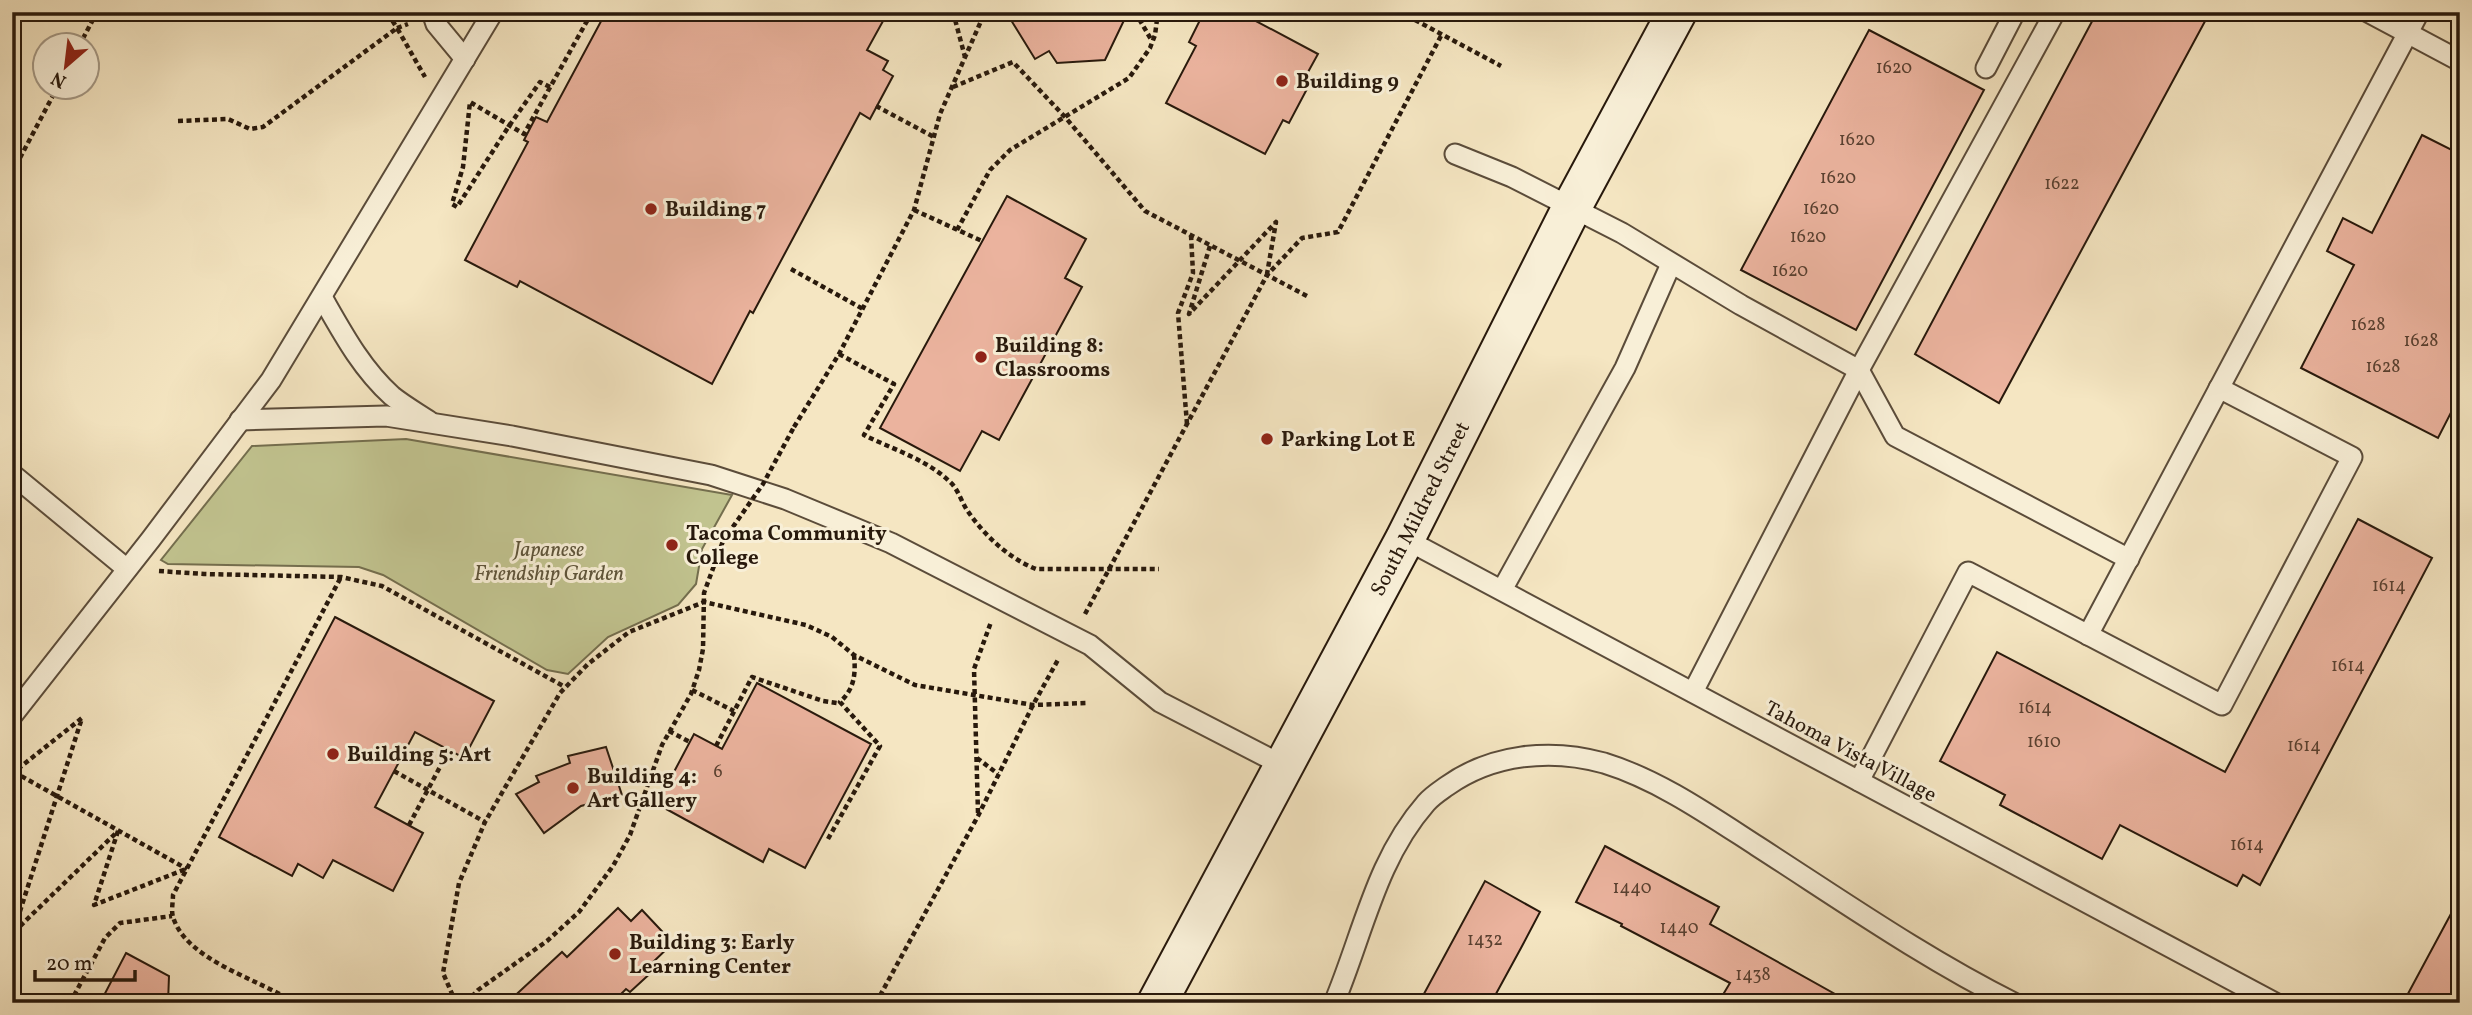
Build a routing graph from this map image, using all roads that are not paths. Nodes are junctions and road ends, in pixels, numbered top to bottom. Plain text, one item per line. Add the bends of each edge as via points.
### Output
1 (432, 12) edge
2 (493, 12) edge
3 (1677, 12) edge
4 (2015, 12) edge
5 (2055, 12) edge
6 (2368, 12) edge
7 (2419, 12) edge
8 (2408, 33) junction
9 (465, 59) junction
10 (2460, 61) edge
11 (1986, 68) dead end
12 (1455, 154) dead end
13 (1572, 207) junction
14 (1671, 264) junction
15 (322, 297) junction
16 (1859, 370) junction
17 (2219, 388) junction
18 (240, 420) junction
19 (432, 424) junction
20 (12, 474) edge
21 (1405, 540) junction
22 (2129, 559) junction
23 (127, 569) junction
24 (1502, 590) junction
25 (2088, 635) junction
26 (1693, 692) junction
27 (12, 716) edge
28 (1284, 766) junction
29 (1859, 781) junction
30 (1157, 1003) edge
31 (1334, 1003) edge
32 (2014, 1003) edge
33 (2275, 1003) edge

1 - 9 lane via 436,24
2 - 9 lane
3 - 13 main road, South Mildred Street
4 - 11 lane
5 - 16 lane
6 - 8 lane
7 - 8 lane
8 - 10 lane
8 - 17 lane
9 - 15 lane
12 - 13 lane
13 - 14 lane
13 - 21 main road, South Mildred Street
14 - 16 lane
14 - 24 lane via 1625,368
15 - 18 lane via 271,380
15 - 19 lane via 350,347 371,372 392,396
16 - 22 lane via 1895,436
16 - 26 lane
17 - 22 lane
17 - 25 lane via 2351,457 2222,705
18 - 19 lane via 386,416
18 - 23 lane
19 - 28 lane via 711,475 785,499 891,543 1090,645 1160,702
20 - 23 lane
21 - 24 lane, Tahoma Vista Village
21 - 28 main road, South Mildred Street
22 - 25 lane
23 - 27 lane
24 - 26 lane, Tahoma Vista Village
25 - 29 lane via 1968,572
26 - 29 lane, Tahoma Vista Village
28 - 30 main road, South Mildred Street
29 - 33 lane, Tahoma Vista Village
31 - 32 lane via 1384,869 1428,800 1461,776 1495,762 1559,756 1603,763 1695,806 1931,959

